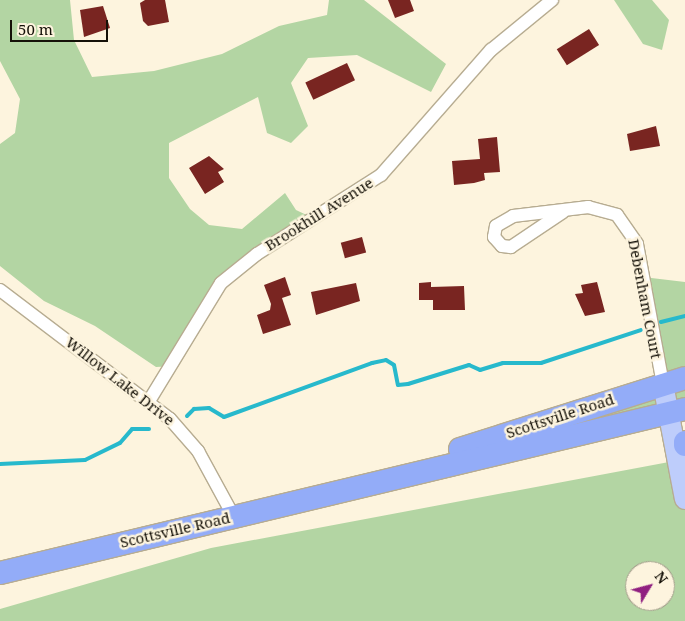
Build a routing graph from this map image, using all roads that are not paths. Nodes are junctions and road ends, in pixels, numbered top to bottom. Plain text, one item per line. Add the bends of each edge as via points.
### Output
1 (552, 0) edge
2 (563, 212) junction
3 (0, 290) edge
4 (685, 378) edge
5 (663, 384) junction
6 (149, 401) junction
7 (675, 411) edge
8 (350, 487) junction
9 (685, 498) edge
10 (234, 517) junction
11 (0, 573) edge

1 - 6 street, Brookhill Avenue via 491,50 381,174 257,254 221,283
2 - 2 street, Debenham Court via 513,216 496,226 494,237 502,246 511,247
2 - 5 street, Debenham Court via 599,207 617,215 632,233
3 - 6 street, Willow Lake Drive
4 - 5 highway, Scottsville Road
5 - 7 main road
5 - 8 highway, Scottsville Road
6 - 10 street, Willow Lake Drive via 198,451
7 - 8 highway, Scottsville Road
7 - 9 main road
8 - 10 highway, Scottsville Road
10 - 11 highway, Scottsville Road

